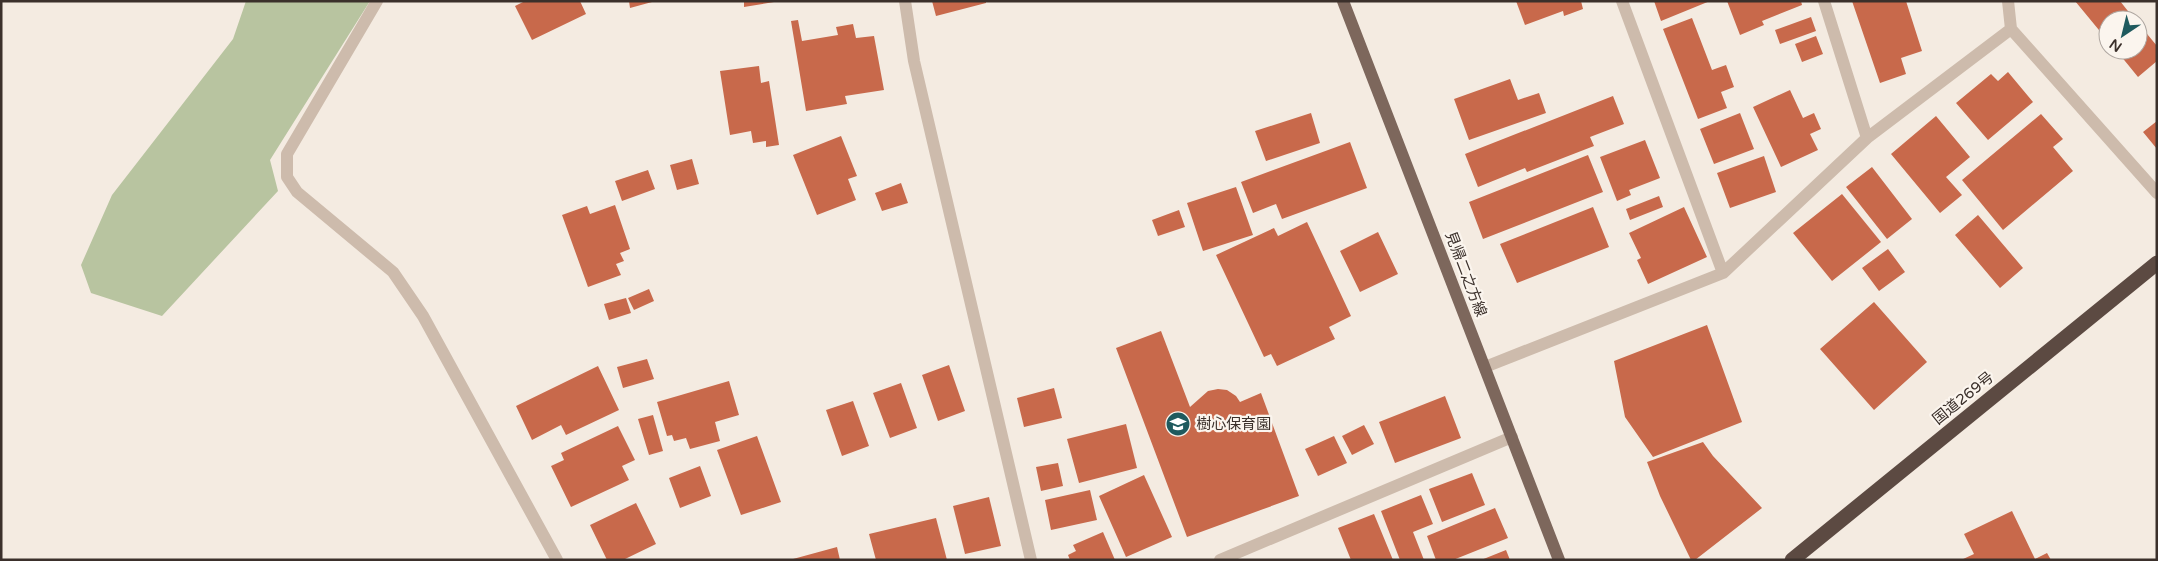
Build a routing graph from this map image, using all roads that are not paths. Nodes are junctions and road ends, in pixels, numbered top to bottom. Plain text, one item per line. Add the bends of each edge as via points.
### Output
1 (377, 1) edge
2 (905, 1) edge
3 (1342, 1) edge
4 (1622, 1) edge
5 (1824, 1) edge
6 (2008, 1) edge
7 (2011, 29) junction
8 (1867, 138) junction
9 (2157, 193) edge
10 (2157, 263) edge
11 (1723, 273) junction
12 (1485, 367) junction
13 (1512, 437) junction
14 (557, 560) edge
15 (1031, 560) edge
16 (1220, 560) edge
17 (1559, 560) edge
18 (1792, 560) edge

1 - 14 street via 287,154 288,177 297,192 393,272 423,316
2 - 15 street via 916,70
3 - 12 main road, 見帰二之方線
4 - 11 street
5 - 8 street
6 - 7 street
7 - 8 street
7 - 9 street
8 - 11 street
10 - 18 highway, 国道269号
11 - 12 street
12 - 13 main road, 見帰二之方線
13 - 16 street
13 - 17 main road, 見帰二之方線

